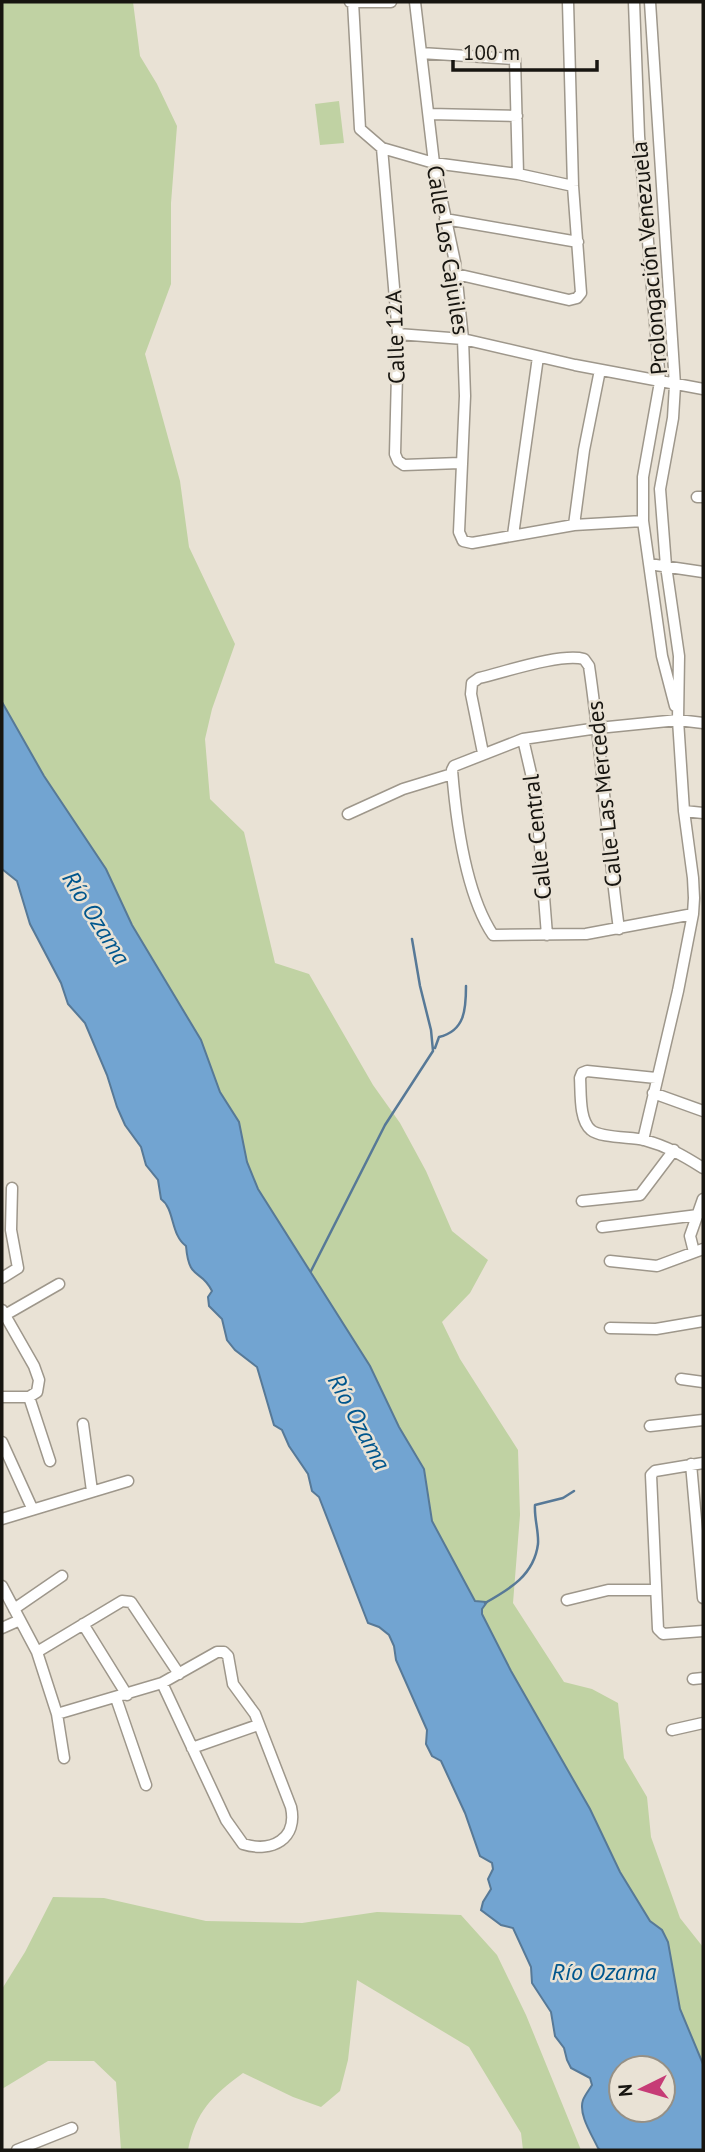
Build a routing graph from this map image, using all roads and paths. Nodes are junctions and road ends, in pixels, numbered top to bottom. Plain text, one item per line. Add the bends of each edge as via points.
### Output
1 (352, 2) edge
2 (391, 2) edge
3 (415, 2) edge
4 (568, 2) edge
5 (634, 2) edge
6 (650, 2) edge
7 (421, 53) junction
8 (429, 114) junction
9 (517, 116) junction
10 (382, 148) junction
11 (435, 163) junction
12 (519, 174) junction
13 (573, 186) junction
14 (444, 219) junction
15 (578, 242) junction
16 (456, 274) junction
17 (398, 334) junction
18 (463, 339) junction
19 (538, 357) junction
20 (600, 370) junction
21 (660, 382) junction
22 (675, 385) junction
23 (703, 388) edge
24 (460, 463) junction
25 (643, 521) junction
26 (574, 525) junction
27 (513, 535) junction
28 (649, 564) junction
29 (666, 566) junction
30 (703, 572) edge
31 (678, 720) junction
32 (703, 723) edge
33 (598, 727) junction
34 (523, 738) junction
35 (484, 753) junction
36 (453, 770) junction
37 (684, 811) junction
38 (703, 813) edge
39 (348, 814) dead end
40 (698, 878) edge
41 (693, 914) junction
42 (619, 929) junction
43 (547, 935) junction
44 (656, 1078) junction
45 (653, 1093) junction
46 (703, 1111) edge
47 (643, 1140) junction
48 (674, 1150) junction
49 (703, 1168) edge
50 (12, 1188) dead end
51 (703, 1199) edge
52 (582, 1201) dead end
53 (698, 1215) junction
54 (603, 1227) dead end
55 (699, 1251) edge
56 (610, 1261) dead end
57 (2, 1278) edge
58 (59, 1284) dead end
59 (3, 1312) edge
60 (703, 1321) edge
61 (610, 1328) dead end
62 (681, 1379) dead end
63 (703, 1382) edge
64 (2, 1397) edge
65 (29, 1397) junction
66 (703, 1420) edge
67 (82, 1424) dead end
68 (650, 1426) dead end
69 (2, 1442) edge
70 (50, 1461) dead end
71 (703, 1462) edge
72 (691, 1464) junction
73 (128, 1481) dead end
74 (92, 1491) junction
75 (32, 1508) junction
76 (2, 1519) edge
77 (62, 1576) dead end
78 (2, 1586) edge
79 (655, 1590) junction
80 (703, 1598) edge
81 (567, 1600) dead end
82 (14, 1609) junction
83 (20, 1620) junction
84 (83, 1624) junction
85 (2, 1628) edge
86 (703, 1631) edge
87 (37, 1652) junction
88 (179, 1674) junction
89 (162, 1683) junction
90 (122, 1696) junction
91 (57, 1714) junction
92 (703, 1723) edge
93 (258, 1725) junction
94 (672, 1730) dead end
95 (192, 1748) junction
96 (64, 1758) dead end
97 (146, 1785) dead end
98 (72, 2128) dead end
99 (49, 2137) junction
100 (17, 2150) edge
101 (52, 2150) edge

1 - 2 street
1 - 10 street via 360,129
3 - 7 street, Calle Los Cajuiles
4 - 13 street
5 - 21 street, Prolongación Venezuela via 639,136
6 - 22 street, Prolongación Venezuela
7 - 8 street, Calle Los Cajuiles
7 - 9 street via 515,59
8 - 9 street
8 - 11 street, Calle Los Cajuiles
9 - 12 street
10 - 11 street
10 - 17 street, Calle 12A
11 - 12 street
11 - 14 street, Calle Los Cajuiles
12 - 13 street
13 - 15 street
14 - 15 street
14 - 16 street, Calle Los Cajuiles
15 - 16 street via 581,293 577,298 569,300
16 - 18 street, Calle Los Cajuiles
17 - 18 street
17 - 24 street, Calle 12A via 398,461 404,465
18 - 19 street
18 - 24 street, Calle Los Cajuiles
19 - 20 street
19 - 27 street
20 - 21 street
20 - 26 street
21 - 22 street
21 - 25 street, Prolongación Venezuela via 643,477
22 - 23 street
22 - 29 street, Prolongación Venezuela via 660,489
24 - 27 street, Calle Los Cajuiles via 459,532 463,541
25 - 26 street
25 - 28 street, Prolongación Venezuela
26 - 27 street
28 - 29 street
28 - 31 street, Prolongación Venezuela via 662,656
29 - 30 street
29 - 31 street, Prolongación Venezuela via 679,656
31 - 32 street
31 - 33 street
31 - 37 street, Prolongación Venezuela
33 - 34 street
33 - 35 street, Calle Las Mercedes via 584,659 528,666 472,683
33 - 42 street, Calle Las Mercedes
34 - 35 street
34 - 43 street, Calle Central via 536,796
35 - 36 street
36 - 39 street
36 - 43 street via 458,830 470,879 491,933
37 - 38 street
37 - 40 street, Prolongación Venezuela
40 - 41 street, Prolongación Venezuela
41 - 42 street
41 - 44 street, Prolongación Venezuela
42 - 43 street
44 - 45 street, Prolongación Venezuela
44 - 47 street via 587,1071 580,1078 590,1130
45 - 46 street
45 - 47 street, Prolongación Venezuela
47 - 48 street
48 - 49 street
48 - 52 street via 640,1195
50 - 57 street via 11,1230 18,1268
51 - 53 street
53 - 54 street
53 - 55 street via 690,1236
55 - 56 street via 657,1266
58 - 59 street
59 - 65 street via 39,1381 37,1392
60 - 61 street via 656,1329
62 - 63 street
64 - 65 street
65 - 70 street
66 - 68 street
67 - 74 street
69 - 75 street
71 - 72 street
72 - 79 street via 651,1475
72 - 80 street
73 - 74 street
74 - 75 street
75 - 76 street
77 - 82 street
78 - 82 street
79 - 81 street via 608,1590
79 - 86 street via 660,1632
82 - 83 street
83 - 85 street
83 - 87 street
84 - 87 street
84 - 88 street via 122,1601 131,1602
84 - 90 street
87 - 91 street
88 - 89 street
88 - 93 street via 224,1652 233,1684
89 - 90 street
89 - 95 street
90 - 91 street
90 - 97 street
91 - 96 street
92 - 94 street
93 - 95 street
93 - 95 street via 294,1820 285,1839 274,1844 243,1844 226,1820
98 - 99 street
99 - 100 street
99 - 101 street

